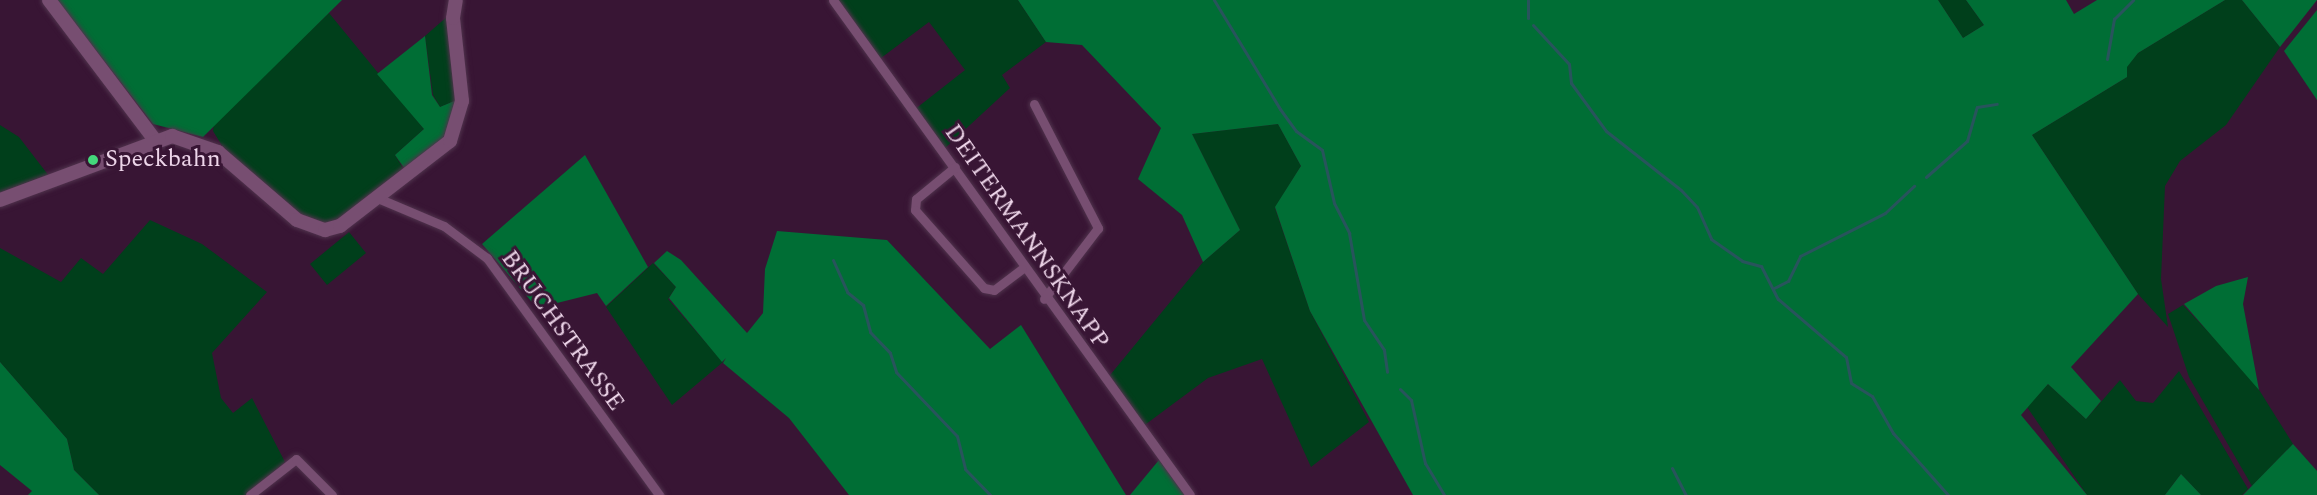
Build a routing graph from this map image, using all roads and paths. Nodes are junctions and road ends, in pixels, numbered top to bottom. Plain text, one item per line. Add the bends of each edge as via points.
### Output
1 (49, 0) edge
2 (456, 0) edge
3 (833, 0) edge
4 (1034, 104) dead end
5 (154, 139) junction
6 (955, 167) junction
7 (380, 199) junction
8 (0, 200) edge
9 (1022, 269) junction
10 (1044, 298) junction
11 (250, 495) edge
12 (332, 495) edge
13 (659, 495) edge
14 (1190, 495) edge

1 - 5 street
2 - 7 street via 453,27 463,88 454,132 440,153
3 - 6 street, DEITERMANNSKNAPP
4 - 10 street via 1098,228
5 - 7 street via 172,136 204,143 297,220 325,230
5 - 8 street
6 - 9 street, DEITERMANNSKNAPP
6 - 9 street via 916,199 915,210 988,290
7 - 13 street, BRUCHSTRASSE via 444,226 487,258
9 - 10 street, DEITERMANNSKNAPP
10 - 14 street, DEITERMANNSKNAPP
11 - 12 street via 296,459

